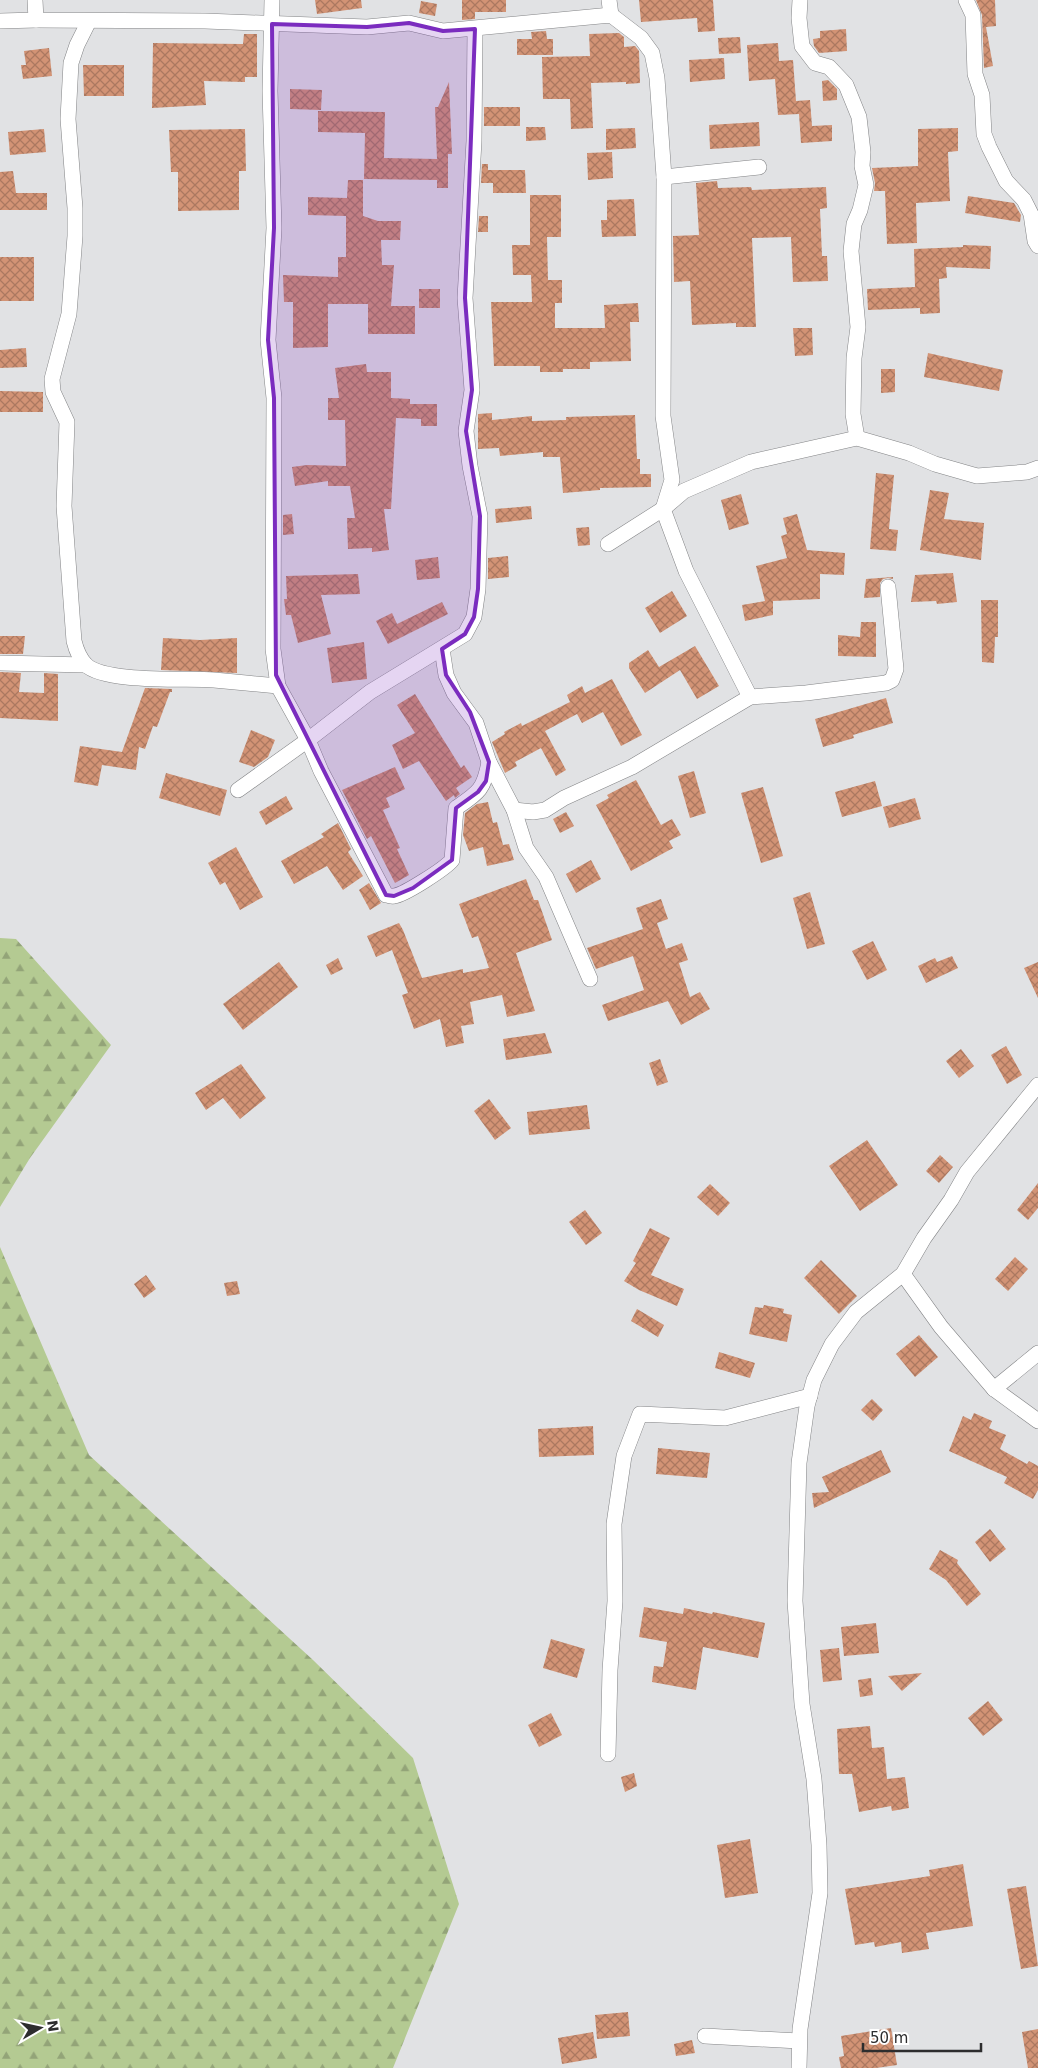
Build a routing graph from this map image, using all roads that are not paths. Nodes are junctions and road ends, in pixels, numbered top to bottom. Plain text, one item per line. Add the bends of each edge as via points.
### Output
1 (35, 0) edge
2 (272, 0) edge
3 (609, 0) edge
4 (800, 0) edge
5 (966, 0) edge
6 (611, 15) junction
7 (36, 20) junction
8 (0, 21) edge
9 (89, 21) junction
10 (272, 24) junction
11 (476, 28) junction
12 (759, 166) dead end
13 (664, 177) junction
14 (1038, 246) edge
15 (857, 438) junction
16 (1038, 468) edge
17 (663, 509) junction
18 (608, 544) dead end
19 (888, 587) dead end
20 (442, 649) junction
21 (0, 663) edge
22 (86, 665) junction
23 (278, 686) junction
24 (750, 697) junction
25 (308, 740) junction
26 (489, 762) junction
27 (238, 790) dead end
28 (514, 810) junction
29 (545, 810) junction
30 (522, 835) junction
31 (590, 979) dead end
32 (1038, 1085) edge
33 (903, 1274) junction
34 (1038, 1353) edge
35 (994, 1389) junction
36 (810, 1396) junction
37 (1038, 1421) edge
38 (608, 1754) dead end
39 (706, 2036) dead end
40 (799, 2040) junction
41 (799, 2068) edge

1 - 7 street
2 - 10 street
3 - 6 street
4 - 15 street via 802,46 815,62 830,67 846,85 859,117 866,185 854,224 851,251 858,327 853,414
5 - 14 street via 972,15 984,134 1006,181 1024,200 1031,214
6 - 11 street
6 - 13 street via 641,38 652,53 657,78
7 - 8 street
7 - 9 street
9 - 10 street
9 - 22 street via 71,63 68,120 75,236 69,314 52,379 53,392 66,422 64,506 72,628 77,651
10 - 11 street via 367,27 409,23 443,31
10 - 23 street via 270,91 274,228 268,340 274,398 273,648
11 - 20 street via 466,298 472,390 466,431 480,516 478,590 474,617 464,634
12 - 13 street
13 - 17 street via 663,416 672,480
15 - 16 street via 976,476 1027,472
15 - 17 street via 751,462 684,491
17 - 18 street
17 - 24 street via 686,570
19 - 24 street via 896,669 892,680 806,693
20 - 25 street via 370,692
20 - 26 street via 446,675 454,693 476,723
21 - 22 street
22 - 23 street via 102,673
23 - 25 street
24 - 29 street via 632,767
25 - 26 street via 386,894 394,896 413,888 452,860 456,808 478,792 486,781
25 - 27 street
26 - 28 street
28 - 29 street
28 - 30 street
29 - 30 street
30 - 31 street via 526,848 546,877
32 - 33 street via 967,1172
33 - 35 street via 941,1327
33 - 36 street via 856,1312 832,1344 814,1380
34 - 35 street
35 - 37 street
36 - 38 street via 725,1418 640,1414 624,1456 614,1524 615,1601
36 - 40 street via 800,1463 795,1601 802,1704 820,1845 820,1893
39 - 40 street
40 - 41 street

